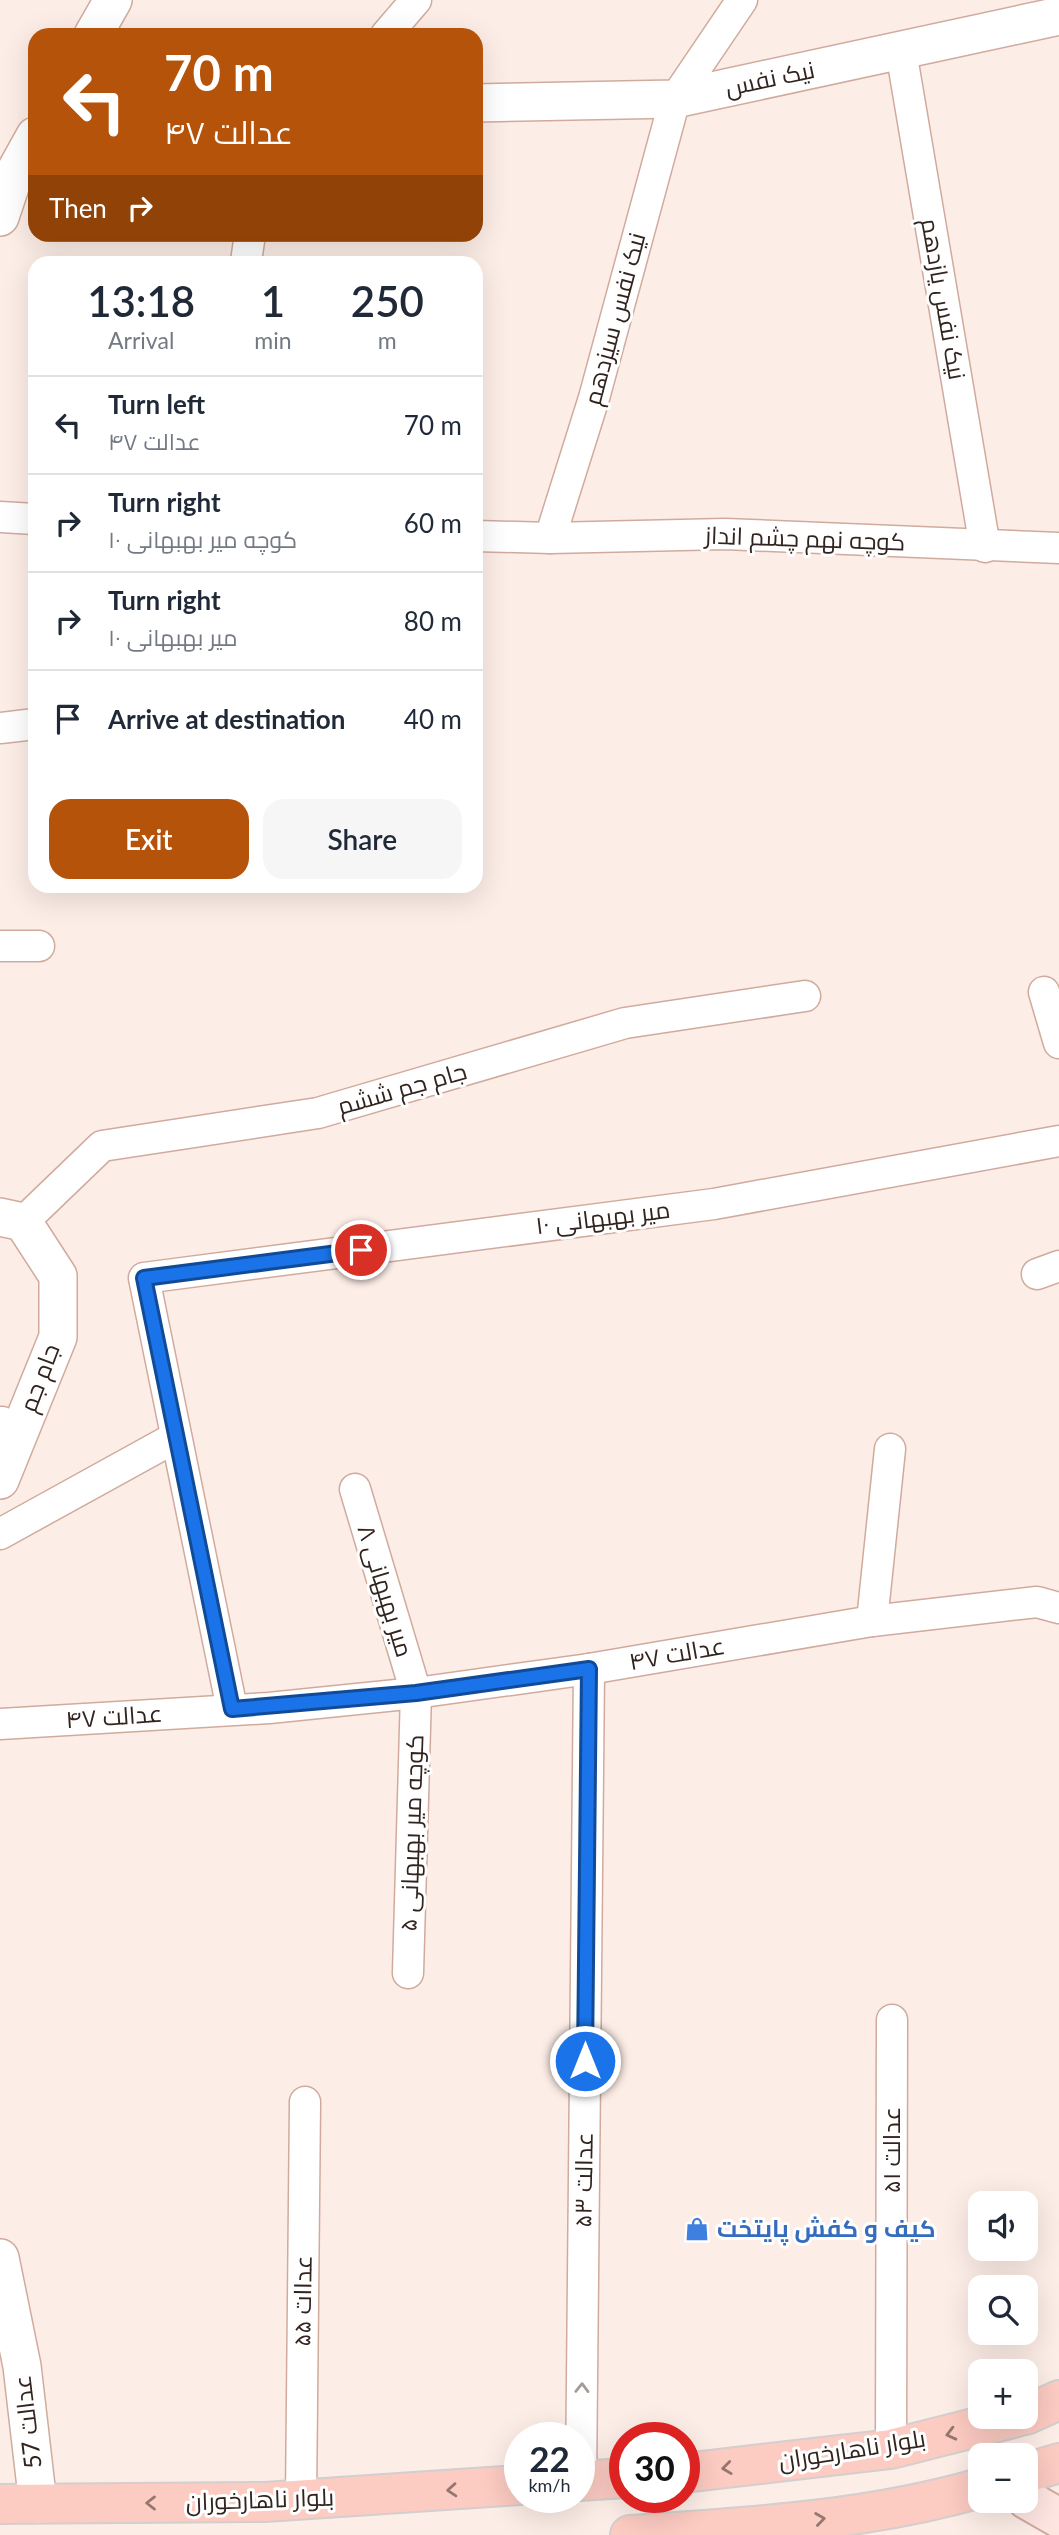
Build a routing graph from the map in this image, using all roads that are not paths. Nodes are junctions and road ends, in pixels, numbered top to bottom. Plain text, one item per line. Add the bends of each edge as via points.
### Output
1 (113, 0) edge
2 (416, 0) edge
3 (742, 0) edge
4 (1059, 16) edge
5 (97, 28) edge
6 (392, 28) edge
7 (901, 51) junction
8 (675, 99) junction
9 (483, 103) edge
10 (28, 149) edge
11 (0, 218) edge
12 (0, 517) edge
13 (28, 519) edge
14 (483, 536) edge
15 (550, 538) junction
16 (985, 547) junction
17 (1059, 548) edge
18 (28, 725) edge
19 (0, 728) edge
20 (0, 946) edge
21 (38, 946) dead end
22 (1044, 992) dead end
23 (806, 996) dead end
24 (1059, 1044) edge
25 (1059, 1141) edge
26 (12, 1220) edge
27 (176, 1437) junction
28 (890, 1449) dead end
29 (0, 1480) edge
30 (355, 1489) dead end
31 (0, 1534) edge
32 (1059, 1608) edge
33 (872, 1620) junction
34 (589, 1669) junction
35 (416, 1693) junction
36 (232, 1709) junction
37 (0, 1724) edge
38 (408, 1973) dead end
39 (892, 2020) dead end
40 (305, 2102) dead end
41 (0, 2258) edge
42 (22, 2367) junction
43 (0, 2416) edge
44 (581, 2422) edge
45 (968, 2429) edge
46 (891, 2449) junction
47 (1059, 2463) edge
48 (1038, 2469) edge
49 (700, 2471) edge
50 (504, 2486) edge
51 (968, 2491) edge
52 (300, 2500) junction
53 (0, 2504) edge
54 (1038, 2506) edge
55 (1059, 2518) edge
56 (39, 2520) edge
57 (630, 2535) edge

1 - 5 street
2 - 6 street
3 - 8 street, نیک نفس سیزدهم
4 - 7 street, نیک نفس
7 - 8 street, نیک نفس
7 - 16 street, نیک نفس یازدهم
8 - 9 street, نیک نفس
8 - 15 street, نیک نفس سیزدهم via 594,398
10 - 11 street
12 - 13 street
14 - 15 street, کوچه نهم چشم انداز
15 - 16 street, کوچه نهم چشم انداز via 725,534
16 - 17 street, کوچه نهم چشم انداز
18 - 19 street
20 - 21 street
22 - 24 street
23 - 26 street, جام جم ششم via 625,1023 317,1113 102,1146
25 - 27 street, ۱۰ میر بهبهانی via 715,1204 144,1278
26 - 29 street, جام جم via 58,1276 58,1337
27 - 31 street
27 - 36 street
28 - 33 street
30 - 35 street, ۸ میر بهبهانی
32 - 33 street, عدالت ۴۷ via 1037,1602
33 - 34 street, عدالت ۴۷
34 - 35 street, عدالت ۴۷
44 -> 34 street, عدالت ۵۳
35 - 36 street, عدالت ۴۷
35 - 38 street, کوچه میر بهبهانی ۵
36 - 37 street, عدالت ۴۷
39 - 46 street, عدالت ۵۱
40 - 52 street, عداات ۵۵
41 - 42 street, عدالت 57
42 - 43 street
42 - 56 street, عدالت 57
45 -> 46 main road, بلوار ناهارخوران
46 -> 49 main road, بلوار ناهارخوران
47 - 48 main road
50 -> 52 main road, بلوار ناهارخوران
57 -> 51 main road via 793,2523 920,2505
52 -> 56 main road, بلوار ناهارخوران
53 - 56 main road, بلوار ناهارخوران
54 - 55 main road

